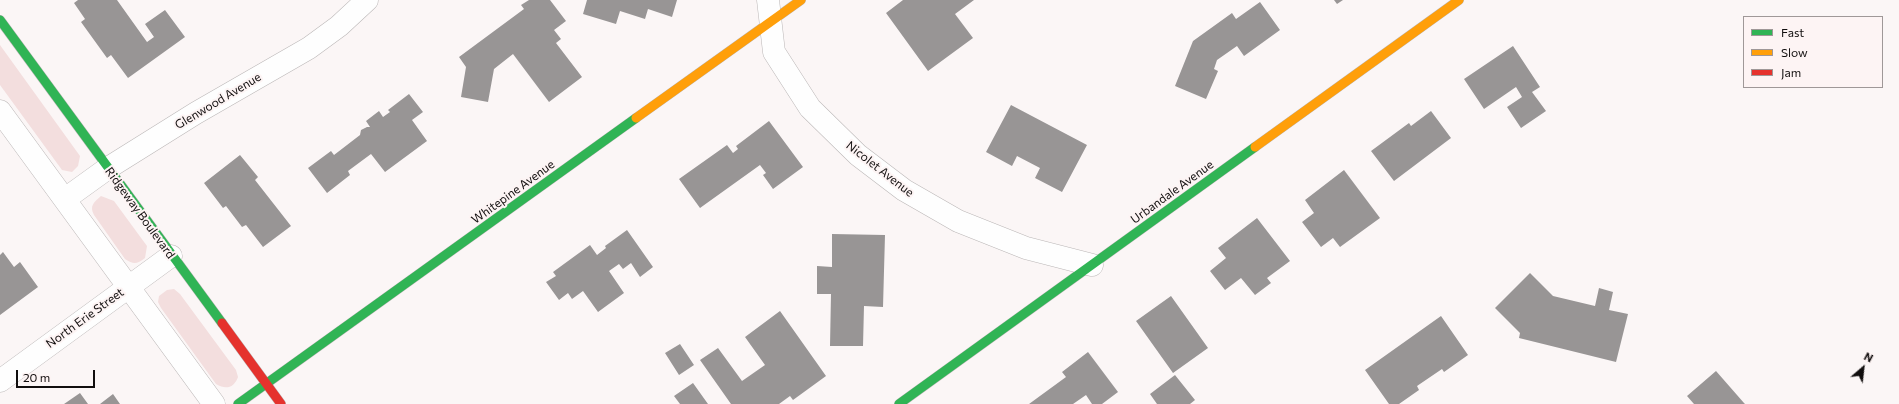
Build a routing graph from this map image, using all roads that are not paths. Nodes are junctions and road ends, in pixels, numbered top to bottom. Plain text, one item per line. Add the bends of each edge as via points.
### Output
1 (367, 0) edge
2 (768, 0) edge
3 (801, 0) edge
4 (1459, 0) edge
5 (0, 20) edge
6 (771, 22) junction
7 (0, 111) edge
8 (108, 168) junction
9 (65, 199) junction
10 (172, 256) junction
11 (1092, 265) junction
12 (129, 286) junction
13 (0, 381) edge
14 (267, 384) junction
15 (214, 404) edge
16 (238, 404) edge
17 (281, 404) edge
18 (899, 404) edge

1 - 8 street, Glenwood Avenue via 340,26 309,48
2 - 6 street, Nicolet Avenue
3 - 6 street, Whitepine Avenue
4 - 11 street, Urbandale Avenue
5 - 8 street, Ridgeway Boulevard
6 - 11 street, Nicolet Avenue via 774,52 810,108 858,155 904,190 958,221 1026,248
6 - 14 street, Whitepine Avenue
7 - 9 street
8 - 9 street, Glenwood Avenue
8 - 10 street, Ridgeway Boulevard
9 - 12 street
10 - 12 street, North Erie Street
10 - 14 street, Ridgeway Boulevard
11 - 18 street, Urbandale Avenue
12 - 13 street, North Erie Street
12 - 15 street
14 - 16 street, Whitepine Avenue
14 - 17 street, Ridgeway Boulevard

